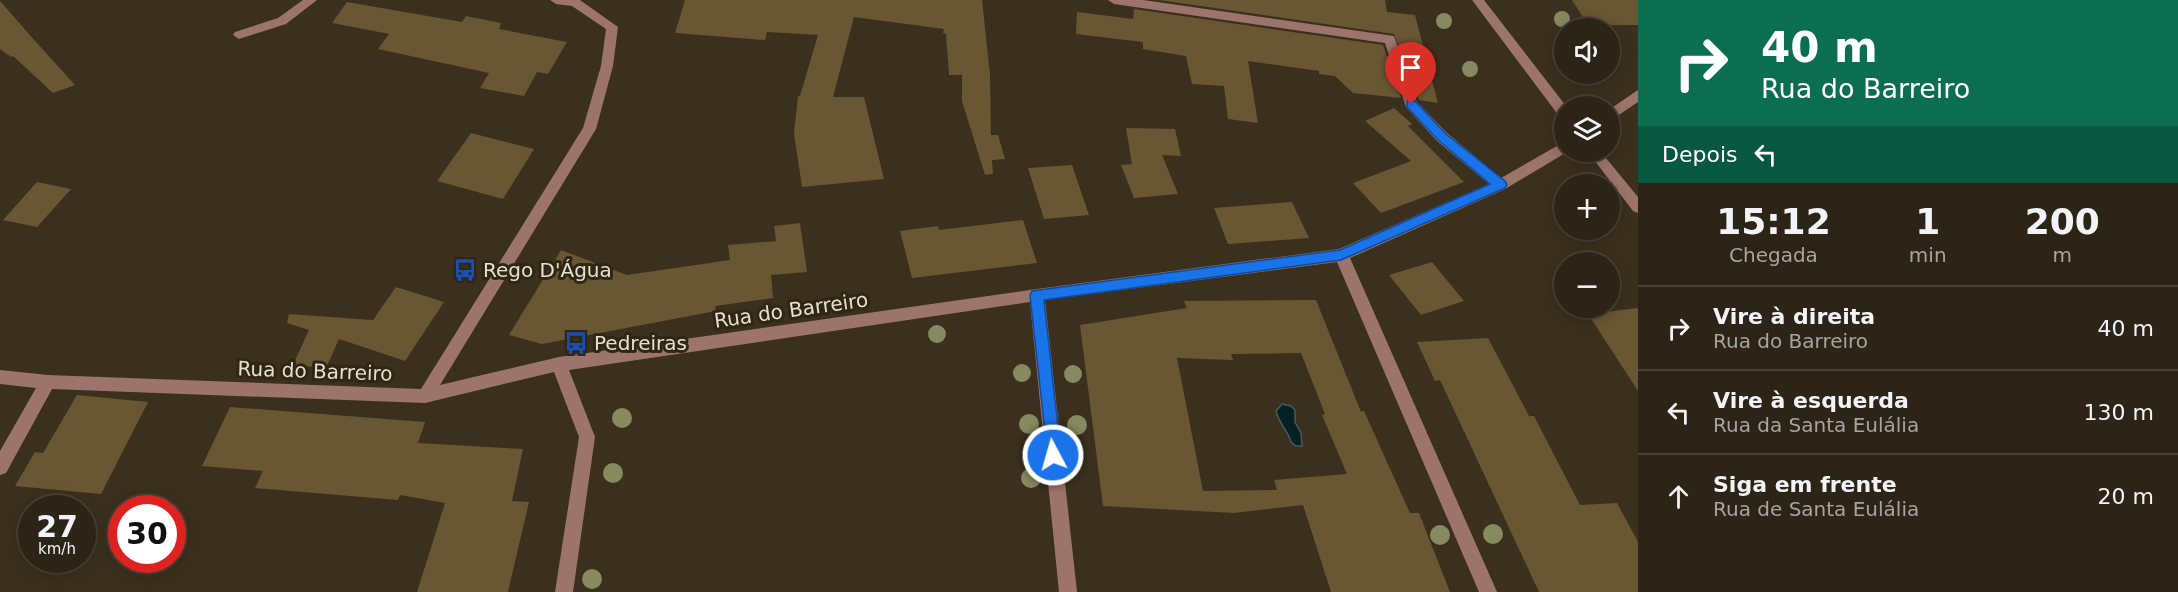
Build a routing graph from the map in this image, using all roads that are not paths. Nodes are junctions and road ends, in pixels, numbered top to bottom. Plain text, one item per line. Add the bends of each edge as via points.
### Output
1 (311, 0) edge
2 (556, 0) edge
3 (1114, 0) edge
4 (1478, 0) edge
5 (239, 35) dead end
6 (1638, 95) edge
7 (1554, 100) edge
8 (1620, 108) edge
9 (1554, 153) edge
10 (1602, 162) edge
11 (1500, 185) junction
12 (1638, 207) edge
13 (1341, 255) junction
14 (1037, 295) junction
15 (559, 364) junction
16 (0, 377) edge
17 (48, 382) junction
18 (425, 396) junction
19 (0, 467) edge
20 (564, 592) edge
21 (1068, 592) edge
22 (1488, 592) edge

1 - 5 street via 282,21
2 - 18 street via 574,2 612,27 607,66 589,129
3 - 11 street via 1390,39 1411,104 1442,137
4 - 7 street
6 - 8 street
9 - 11 street, Rua do Barreiro
10 - 12 street
11 - 13 street, Rua do Barreiro
13 - 14 street, Rua do Barreiro
13 - 22 street
14 - 15 street, Rua do Barreiro
14 - 21 street
15 - 18 street, Rua do Barreiro
15 - 20 street via 587,437
16 - 17 street, Rua do Barreiro
17 - 18 street, Rua do Barreiro
17 - 19 street

